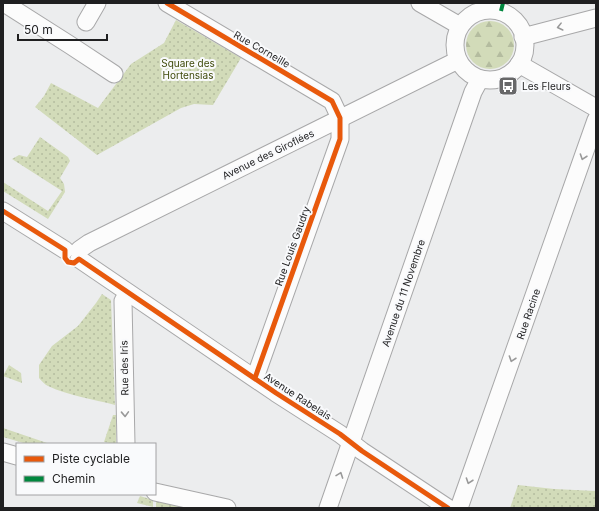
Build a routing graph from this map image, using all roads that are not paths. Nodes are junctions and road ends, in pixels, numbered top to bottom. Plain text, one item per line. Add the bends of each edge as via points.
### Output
1 (4, 3) edge
2 (97, 3) edge
3 (167, 3) edge
4 (420, 3) edge
5 (502, 7) edge
6 (596, 18) edge
7 (86, 22) dead end
8 (460, 26) junction
9 (524, 37) junction
10 (458, 60) junction
11 (519, 64) junction
12 (114, 74) dead end
13 (480, 79) junction
14 (596, 108) edge
15 (340, 118) junction
16 (596, 120) edge
17 (3, 211) edge
18 (74, 253) junction
19 (128, 293) junction
20 (255, 378) junction
21 (351, 442) junction
22 (126, 443) edge
23 (3, 452) edge
24 (16, 456) edge
25 (156, 492) edge
26 (227, 508) edge
27 (328, 508) edge
28 (448, 508) edge
29 (459, 508) edge

1 - 12 street
2 - 7 street
3 - 15 street, Rue Corneille via 332,101
4 - 8 street
5 - 8 street via 479,12 468,17
5 - 9 street via 519,26
6 -> 9 street
8 - 10 street via 455,49
9 - 11 street via 523,56
10 - 13 street via 471,75
10 - 15 street, Avenue des Giroflées
11 - 13 street via 502,78
11 - 14 street
13 - 21 street, Avenue du 11 Novembre via 473,92
15 - 18 street, Avenue des Giroflées via 89,242
15 - 20 street, Rue Louis Gaudry via 340,139
16 -> 29 street, Rue Racine
17 - 18 street, Avenue Rabelais
18 - 19 street, Avenue Rabelais
19 - 20 street, Avenue Rabelais
19 -> 22 street, Rue des Iris via 123,301
20 - 21 street, Avenue Rabelais
27 -> 21 street, Avenue du 11 Novembre
21 - 28 street, Avenue Rabelais
23 - 24 street
25 - 26 street

